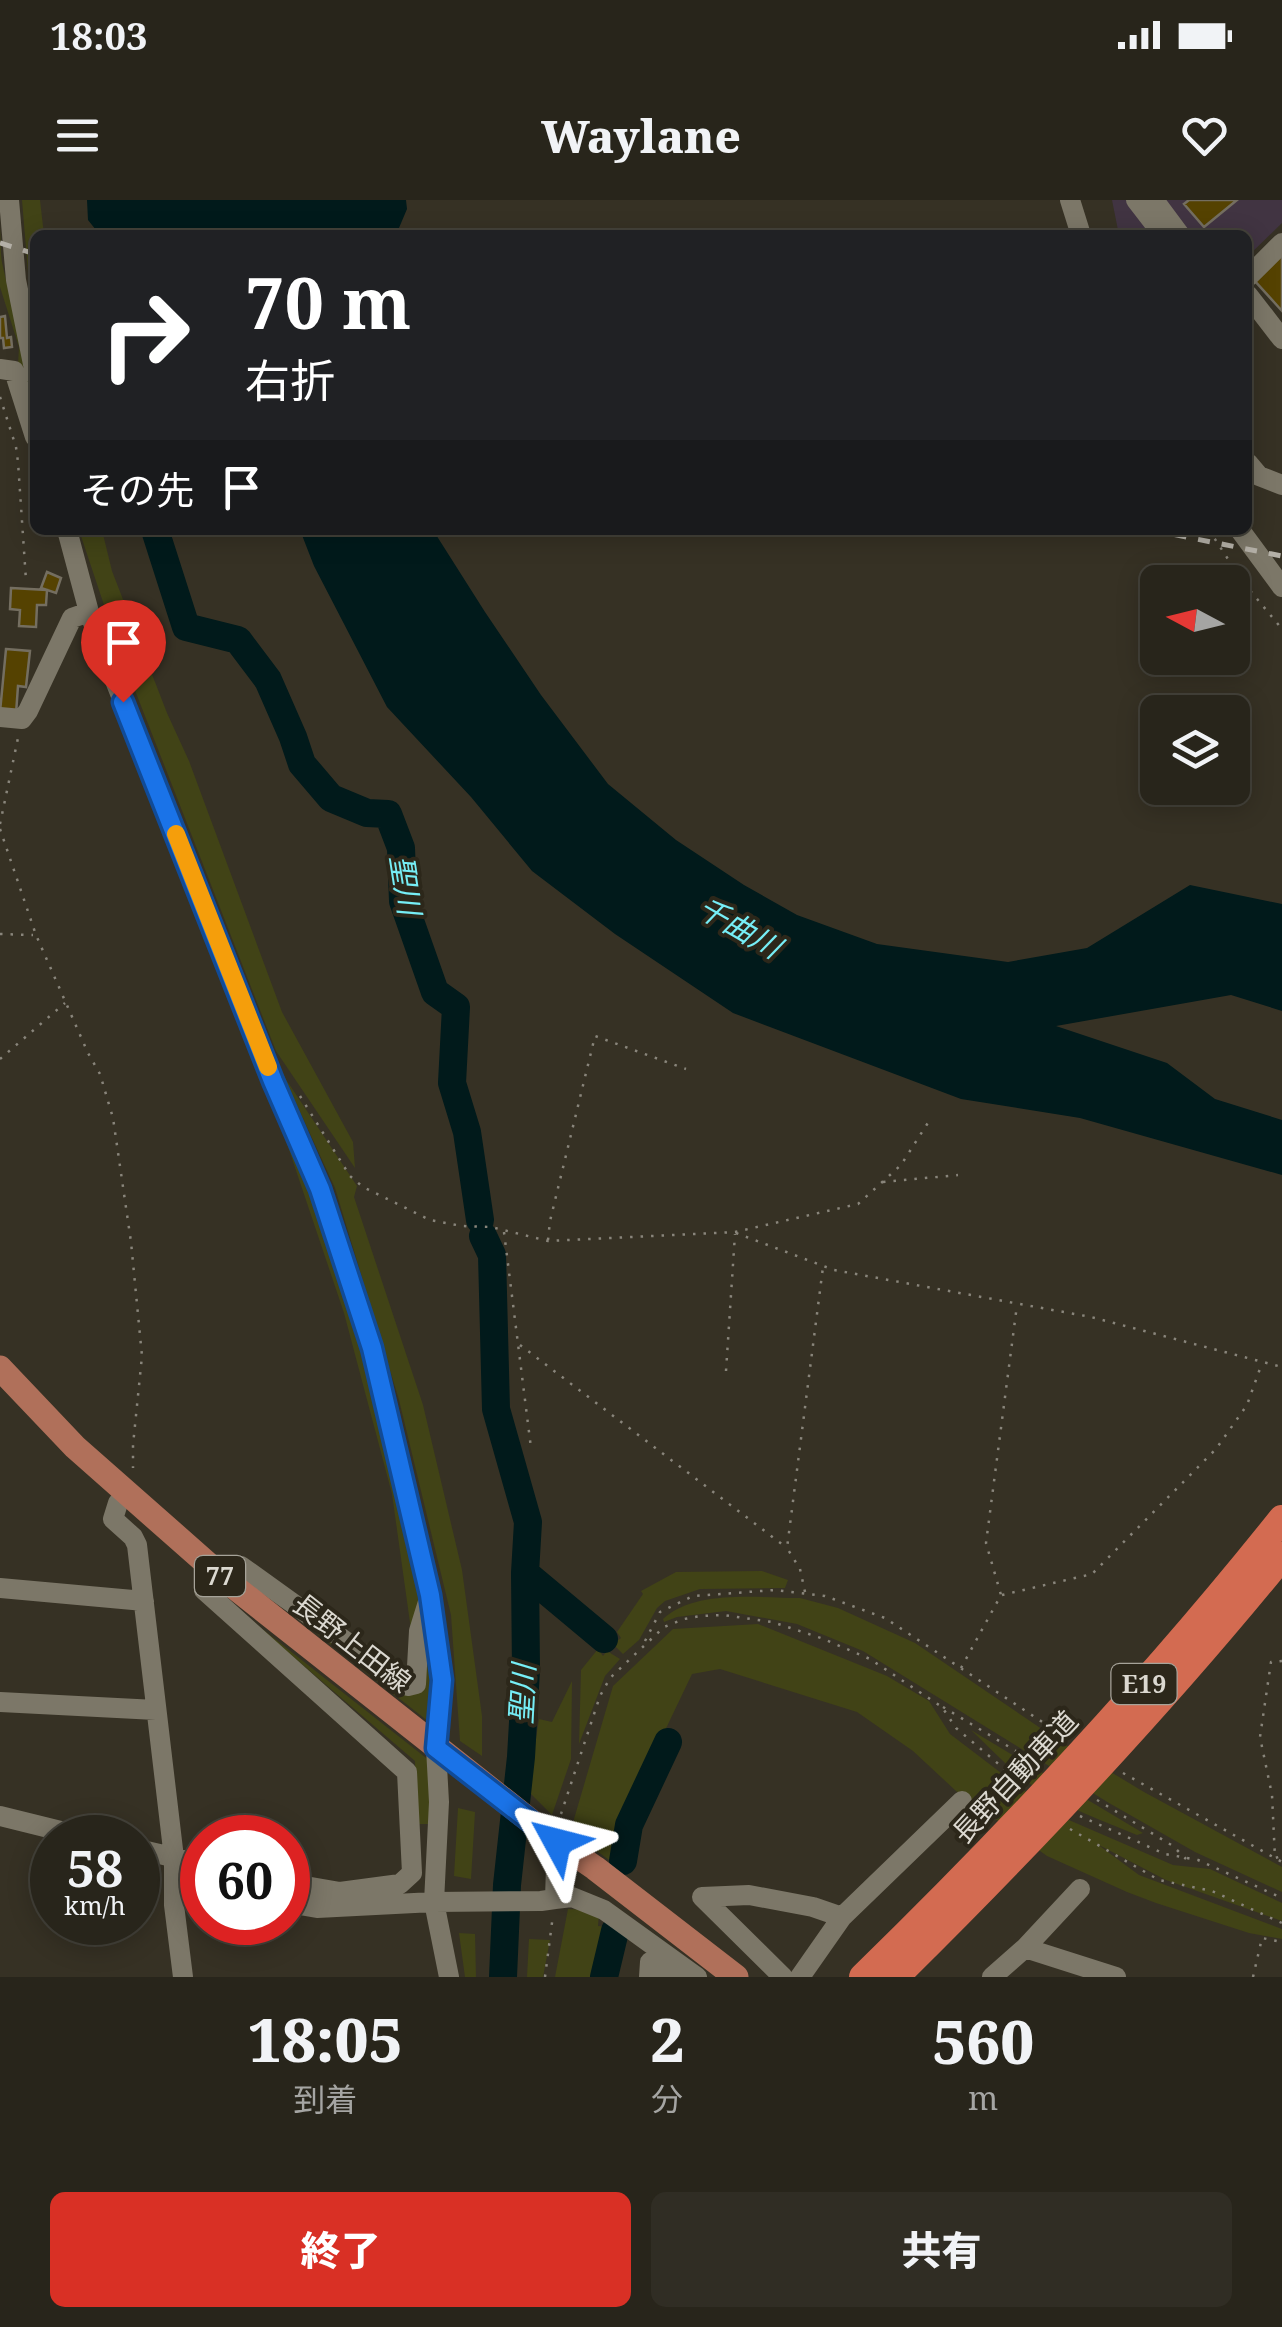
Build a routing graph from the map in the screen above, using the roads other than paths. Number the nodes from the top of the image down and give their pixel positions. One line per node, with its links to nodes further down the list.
1 (9, 200): 14 (street)
2 (1070, 200): 6 (street)
3 (1136, 200): 7 (street)
4 (1154, 200): 8 (street)
5 (1171, 200): 9 (street)
6 (1079, 230)
7 (1159, 230)
8 (1176, 230)
9 (1192, 230)
10 (1282, 243): 11 (street)
11 (1252, 273)
12 (1252, 300): 13 (street)
13 (1282, 340)
14 (30, 349)
15 (0, 369): 16 (street)
16 (30, 421)
17 (1252, 467): 18 (street)
18 (1282, 485)
19 (68, 535): 22 (street)
20 (1244, 535): 21 (street)
21 (1282, 587)
22 (89, 612): 23 (street); 30 (street)
23 (0, 718)
24 (0, 1368): 25 (main road, 長野上田線 / 77)
25 (126, 1493): 28 (main road, 長野上田線 / 77); 31 (street)
26 (1282, 1520): 39 (highway, 長野自動車道 / E19)
27 (1282, 1556): 39 (highway, 長野自動車道 / E19)
28 (222, 1578): 30 (street); 34 (main road, 長野上田線 / 77); 43 (street)
29 (0, 1588): 31 (street)
30 (430, 1595): 34 (street)
31 (144, 1601): 33 (street)
32 (0, 1702): 33 (street)
33 (156, 1710): 41 (street)
34 (436, 1748): 38 (main road, 長野上田線 / 77); 46 (street)
35 (962, 1801): 48 (street)
36 (0, 1816): 37 (street)
37 (30, 1824)
38 (552, 1833): 45 (street); 55 (main road, 長野上田線 / 77)
39 (1008, 1849): 58 (highway, 長野自動車道 / E19); 59 (highway, 長野自動車道 / E19)
40 (160, 1854): 41 (street)
41 (174, 1858): 42 (street); 50 (street)
42 (180, 1860)
43 (310, 1887)
44 (1080, 1888): 49 (street)
45 (548, 1900): 46 (street); 54 (street)
46 (441, 1903): 47 (street); 51 (street)
47 (310, 1907)
48 (842, 1917): 56 (street); 57 (street)
49 (1025, 1948): 60 (street); 61 (street)
50 (183, 1977)
51 (449, 1977)
52 (649, 1977): 53 (street)
53 (671, 1977)
54 (697, 1977)
55 (736, 1977)
56 (783, 1977)
57 (800, 1977)
58 (863, 1977)
59 (895, 1977)
60 (992, 1977)
61 (1116, 1977)

